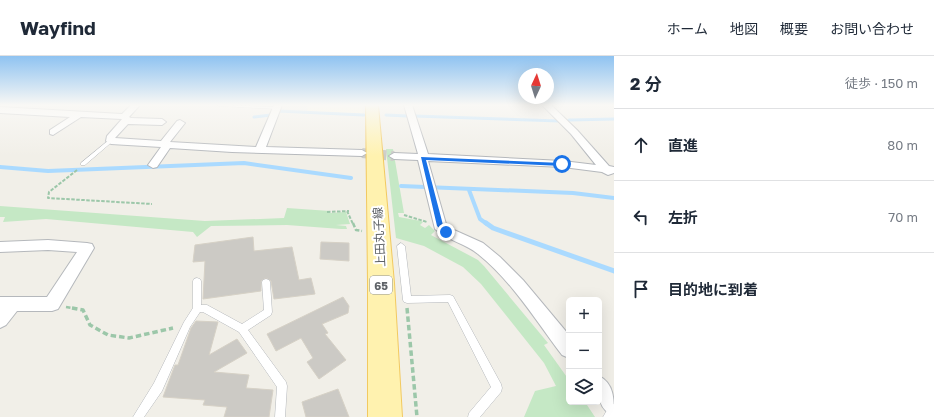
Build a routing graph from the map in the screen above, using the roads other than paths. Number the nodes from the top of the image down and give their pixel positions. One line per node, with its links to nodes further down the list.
1 (68, 122): 8 (street)
2 (123, 122): 9 (street)
3 (271, 122): 11 (street)
4 (373, 122): 33 (main road, 上田丸子線 / 65)
5 (413, 122): 14 (street)
6 (563, 122): 17 (street)
7 (180, 123): 10 (street)
8 (53, 132)
9 (111, 141): 10 (street); 15 (lane)
10 (166, 144): 11 (street); 16 (street)
11 (260, 148): 12 (street)
12 (362, 153)
13 (394, 156): 14 (street)
14 (423, 158): 17 (street); 27 (street)
15 (83, 164)
16 (153, 165)
17 (610, 170): 18 (street)
18 (614, 178)
19 (401, 246): 34 (lane)
20 (0, 247): 23 (street)
21 (197, 281): 24 (lane)
22 (266, 282): 26 (lane)
23 (6, 304): 25 (street)
24 (197, 309): 26 (lane); 31 (lane)
25 (0, 320)
26 (242, 329): 32 (lane)
27 (566, 346)
28 (602, 390): 29 (street)
29 (614, 405)
30 (614, 409): 35 (lane)
31 (138, 417)
32 (280, 417)
33 (386, 417)
34 (473, 417)
35 (608, 417)

